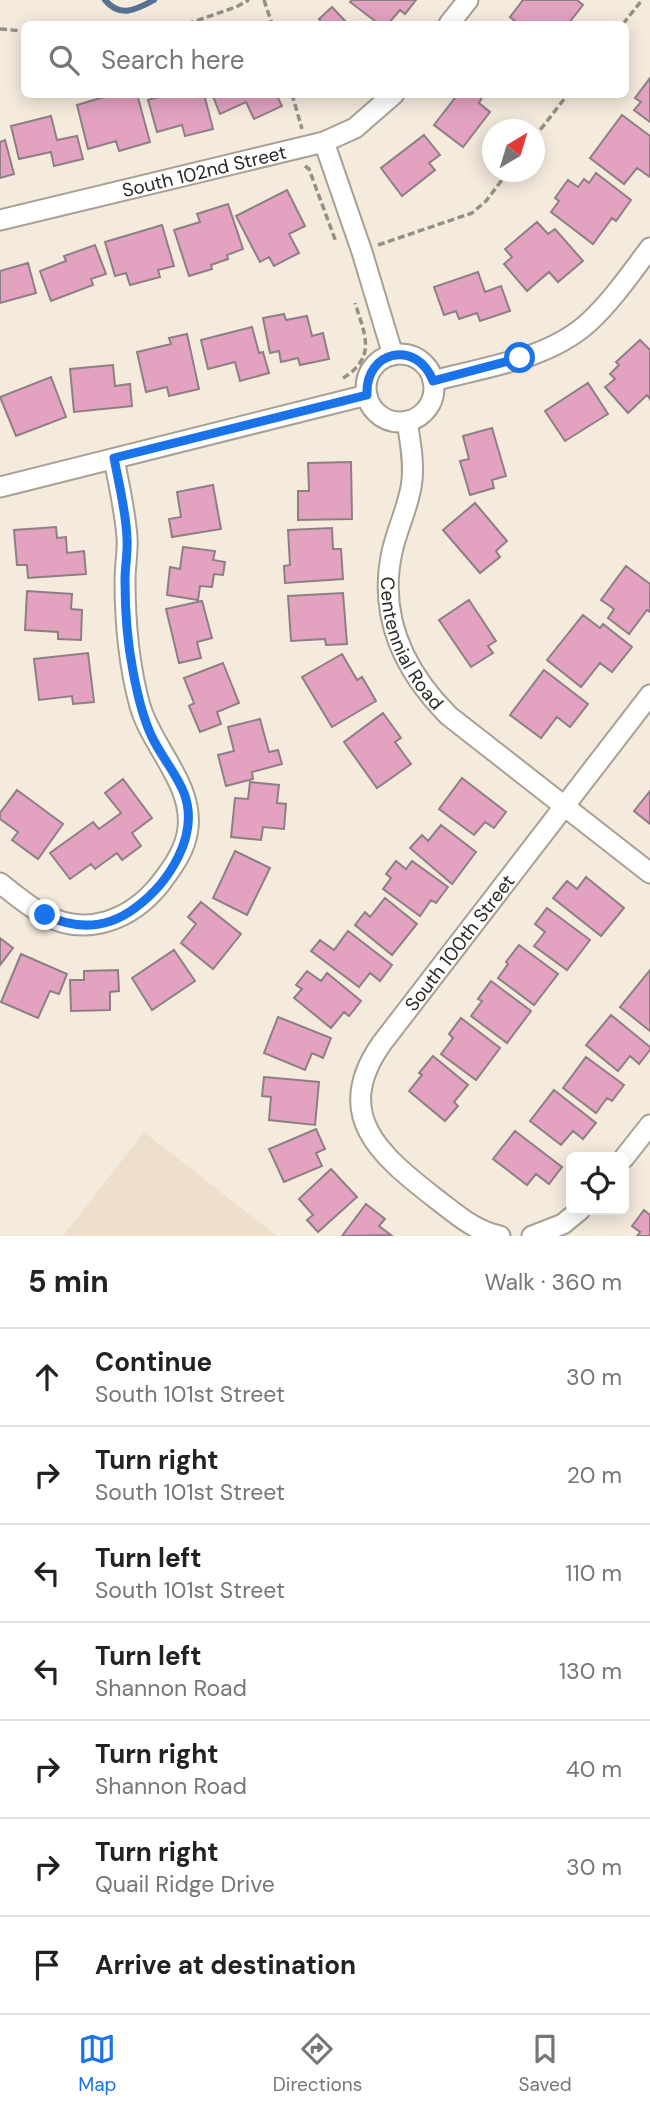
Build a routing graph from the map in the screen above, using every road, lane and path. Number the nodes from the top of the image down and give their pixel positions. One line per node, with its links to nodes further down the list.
1 (249, 0): 5 (path)
2 (264, 0): 6 (path)
3 (468, 0): 7 (street)
4 (642, 0): 8 (path)
5 (195, 21)
6 (271, 21)
7 (451, 21)
8 (624, 21)
9 (0, 29): 10 (path)
10 (21, 32)
11 (293, 98): 16 (path)
12 (389, 98): 15 (street, South 102nd Street)
13 (565, 98): 14 (path)
14 (545, 124)
15 (324, 142): 16 (street, South 102nd Street); 23 (street)
16 (302, 153): 18 (street, South 102nd Street); 20 (path)
17 (500, 182): 19 (path)
18 (0, 220)
19 (383, 243)
20 (338, 246)
21 (650, 248): 25 (street)
22 (353, 295): 24 (path)
23 (393, 355): 25 (street); 26 (street)
24 (343, 378)
25 (433, 381): 27 (street)
26 (367, 395): 27 (street); 28 (street)
27 (407, 421): 31 (street, Centennial Road)
28 (114, 458): 29 (street); 33 (street)
29 (0, 486)
30 (650, 695): 31 (street, South 100th Street)
31 (564, 806): 32 (street, Centennial Road); 37 (street, South 100th Street)
32 (650, 873)
33 (0, 883)
34 (650, 1125): 35 (street)
35 (629, 1152)
36 (574, 1215): 38 (street)
37 (500, 1236)
38 (532, 1236)

